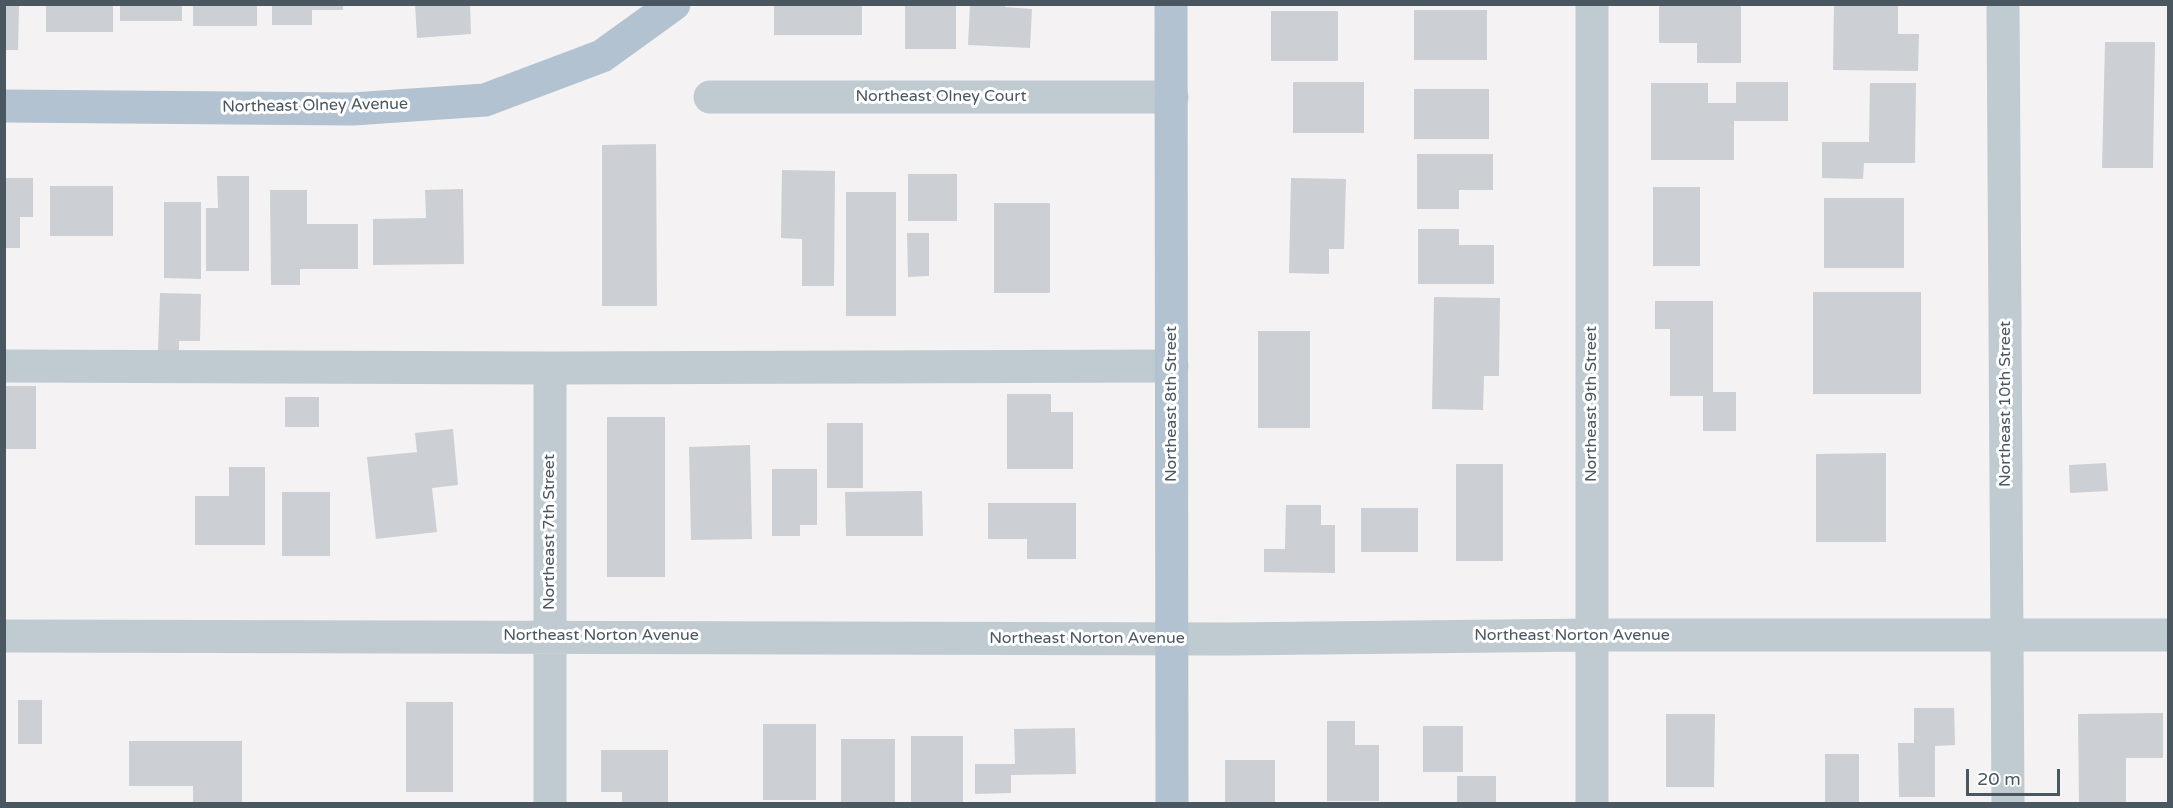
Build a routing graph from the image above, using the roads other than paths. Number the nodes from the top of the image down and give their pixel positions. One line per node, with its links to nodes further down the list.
1 (674, 4): 7 (main road, Northeast Olney Avenue)
2 (1171, 4): 5 (main road, Northeast 8th Street)
3 (1593, 4): 11 (street, Northeast 9th Street)
4 (2003, 4): 12 (street, Northeast 10th Street)
5 (1172, 97): 6 (street, Northeast Olney Court); 9 (main road, Northeast 8th Street)
6 (710, 98)
7 (4, 106)
8 (4, 366): 10 (street)
9 (1172, 366): 10 (street); 16 (main road, Northeast 8th Street)
10 (550, 368): 15 (street, Northeast 7th Street)
11 (1592, 635): 12 (street, Northeast Norton Avenue); 16 (street, Northeast Norton Avenue); 19 (street, Northeast 9th Street)
12 (2007, 635): 13 (street, Northeast Norton Avenue); 20 (street, Northeast 10th Street)
13 (2169, 635)
14 (4, 636): 15 (street, Northeast Norton Avenue)
15 (550, 636): 16 (street, Northeast Norton Avenue); 17 (street, Northeast 7th Street)
16 (1172, 639): 18 (main road, Northeast 8th Street)
17 (550, 804)
18 (1172, 804)
19 (1592, 804)
20 (2008, 804)

